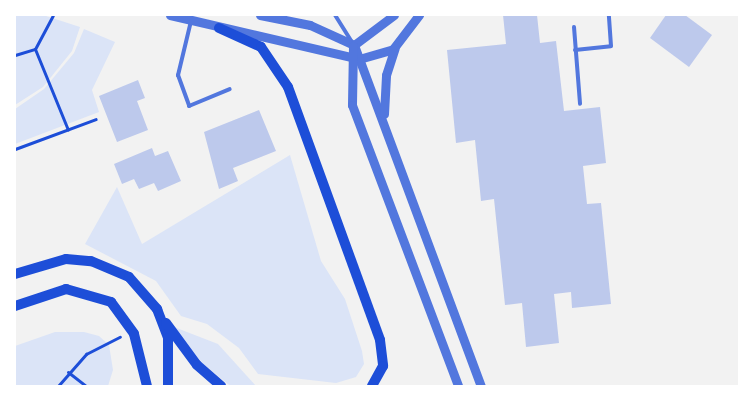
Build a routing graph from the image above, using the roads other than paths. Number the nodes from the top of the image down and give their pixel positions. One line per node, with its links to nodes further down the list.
1 (170, 15): 7 (street)
2 (260, 15): 10 (street)
3 (336, 15): 10 (lane)
4 (394, 15): 10 (street)
5 (419, 15): 11 (street)
6 (609, 15): 12 (lane)
7 (191, 21): 9 (street); 14 (lane)
8 (574, 27): 12 (lane)
9 (219, 28): 13 (street); 23 (main road)
10 (354, 45): 13 (street)
11 (397, 45): 13 (street); 16 (street)
12 (575, 50): 15 (lane)
13 (355, 59): 16 (street); 24 (street)
14 (230, 89)
15 (580, 104)
16 (389, 133): 25 (street)
17 (15, 274): 19 (main road)
18 (15, 306): 20 (main road)
19 (156, 309): 21 (main road); 22 (main road)
20 (146, 386)
21 (168, 386)
22 (221, 386)
23 (372, 386)
24 (458, 386)
25 (481, 386)

